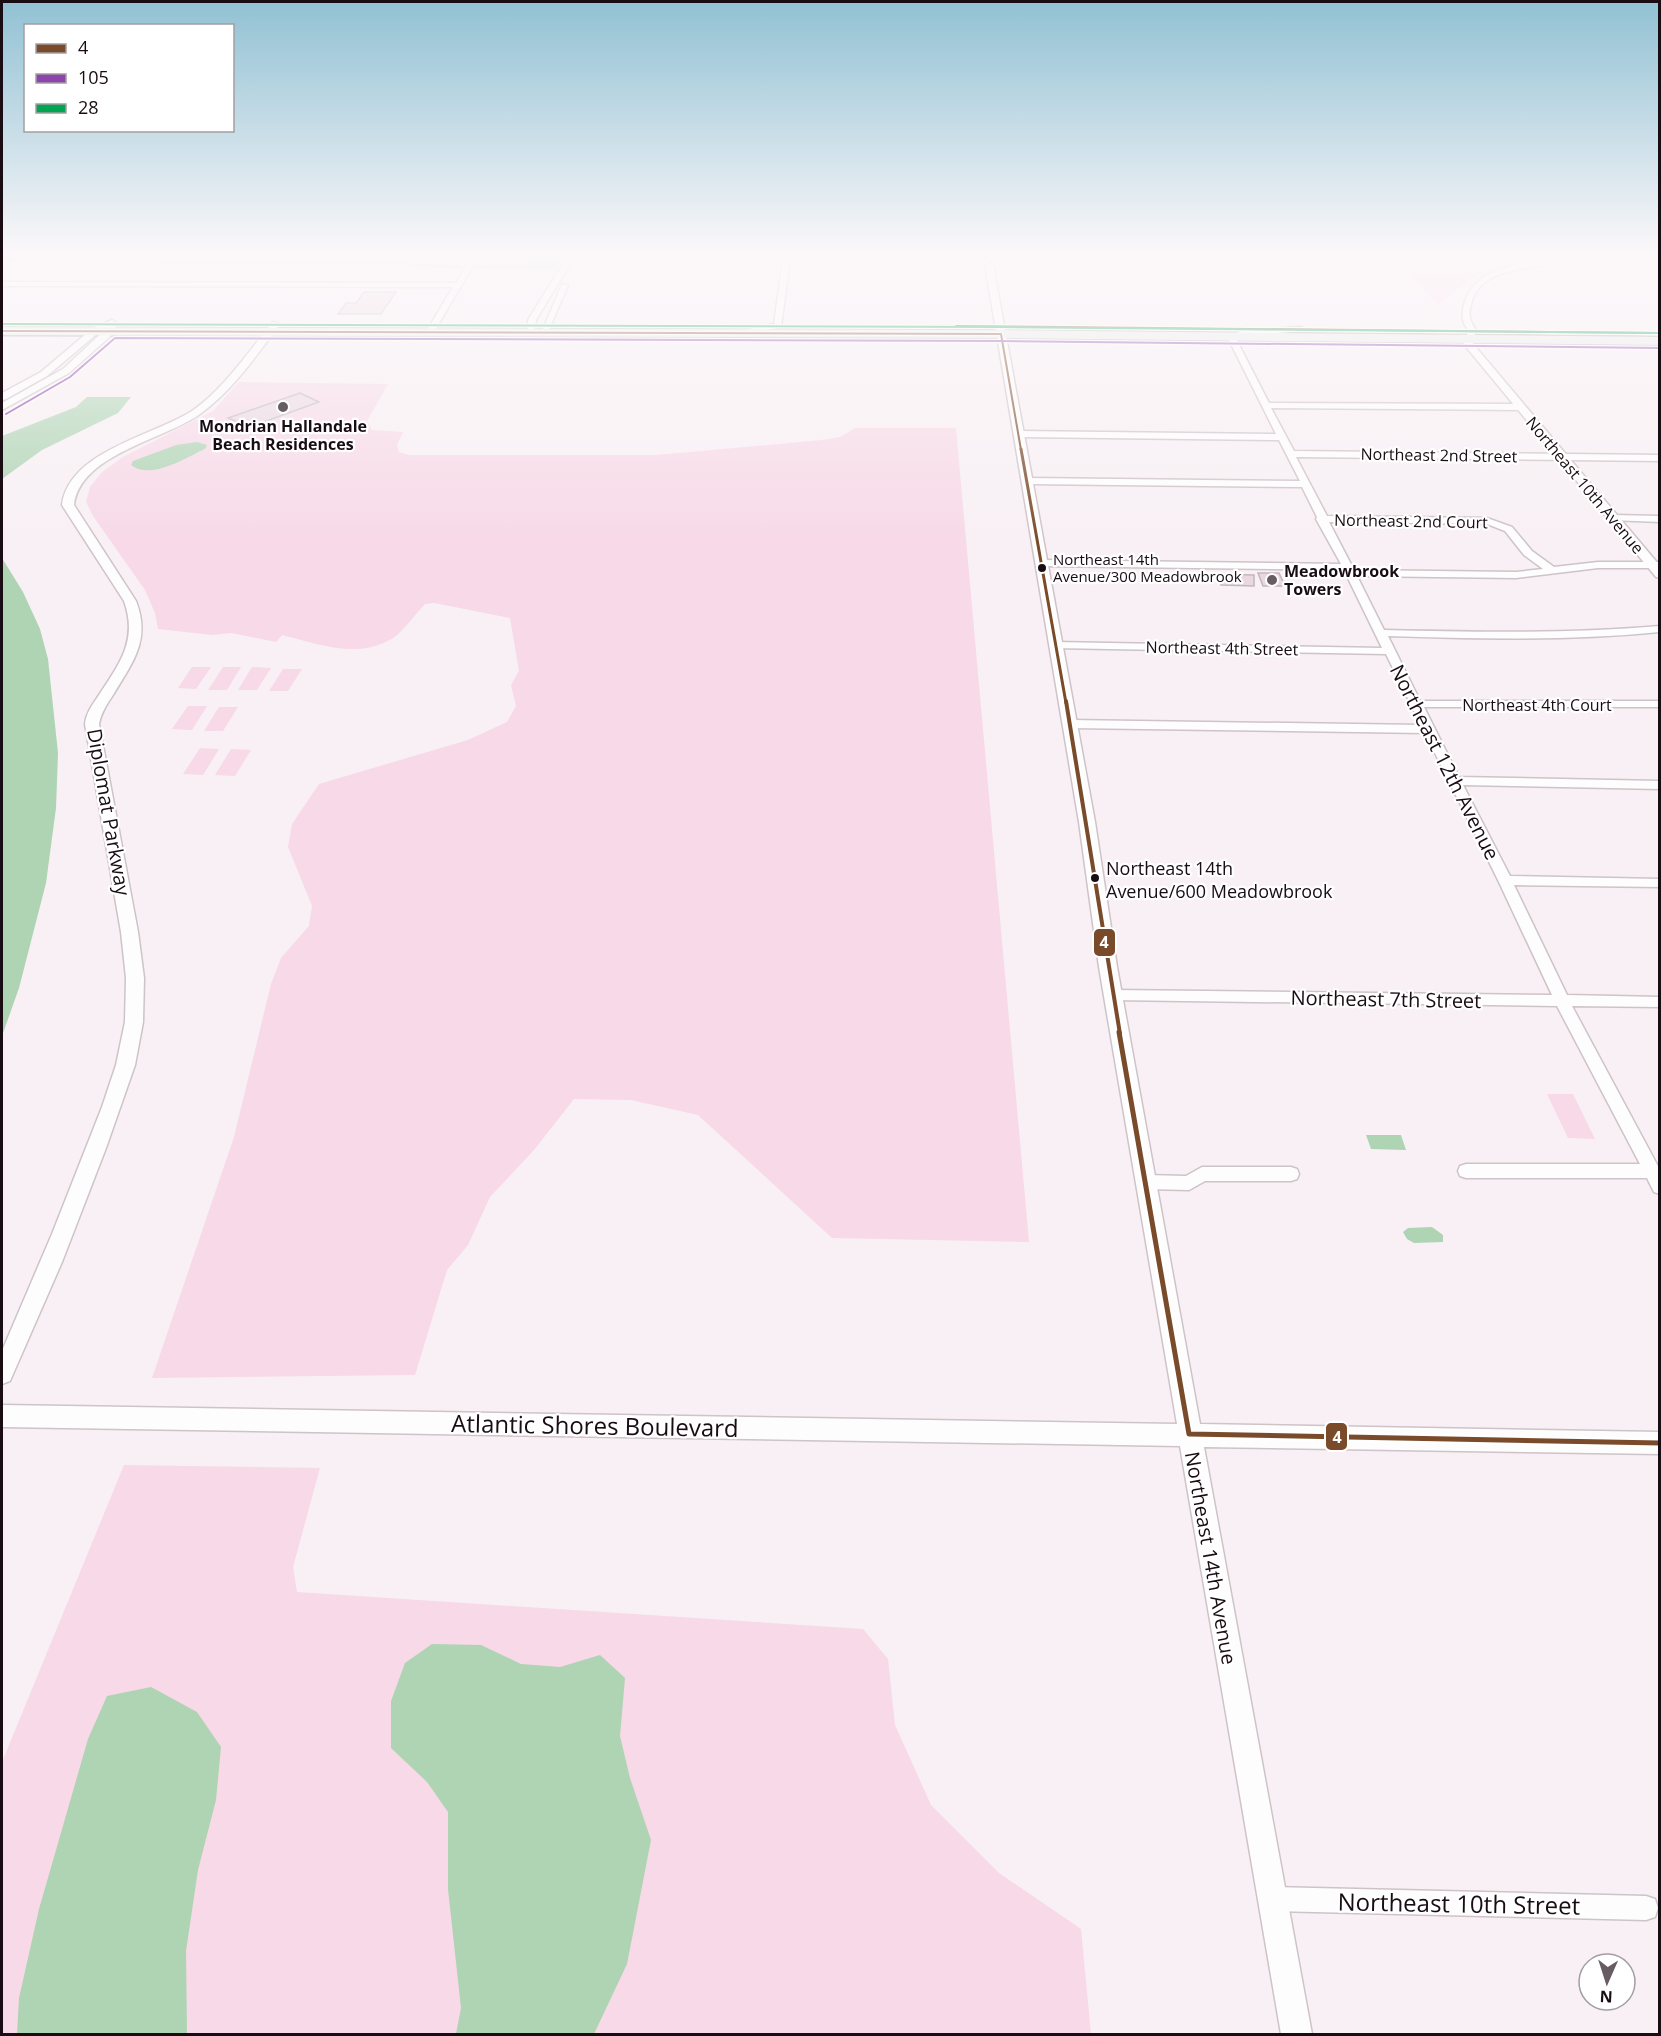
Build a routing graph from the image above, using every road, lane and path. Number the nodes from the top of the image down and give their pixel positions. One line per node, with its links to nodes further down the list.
1 (71, 352): 7 (street)
2 (85, 352): 9 (street)
3 (252, 352): 45 (street, Diplomat Parkway)
4 (1005, 352): 11 (street, Northeast 14th Avenue)
5 (1239, 352): 8 (street, Northeast 12th Avenue)
6 (1475, 352): 10 (street, Northeast 10th Avenue)
7 (2, 397)
8 (1267, 405): 10 (street); 12 (street, Northeast 12th Avenue)
9 (2, 407)
10 (1521, 407): 14 (street, Northeast 10th Avenue)
11 (1020, 434): 12 (street); 16 (street, Northeast 14th Avenue)
12 (1283, 437): 13 (street, Northeast 12th Avenue)
13 (1291, 454): 14 (street, Northeast 2nd Street); 17 (street, Northeast 12th Avenue)
14 (1563, 457): 15 (street, Northeast 2nd Street); 18 (street, Northeast 10th Avenue)
15 (1659, 458)
16 (1028, 481): 17 (street); 21 (street, Northeast 14th Avenue)
17 (1303, 484): 19 (street, Northeast 12th Avenue)
18 (1613, 518): 20 (street); 22 (street, Northeast 10th Avenue)
19 (1321, 519): 23 (street, Northeast 12th Avenue); 24 (street, Northeast 2nd Court)
20 (1659, 519)
21 (1041, 562): 23 (street); 28 (street, Northeast 14th Avenue)
22 (1655, 565): 24 (street); 25 (street, Northeast 10th Avenue)
23 (1347, 570): 24 (street); 27 (street, Northeast 12th Avenue)
24 (1552, 571)
25 (1659, 574)
26 (1659, 629): 27 (street)
27 (1379, 633): 29 (street, Northeast 12th Avenue)
28 (1055, 645): 29 (street, Northeast 4th Street); 32 (street, Northeast 14th Avenue)
29 (1389, 651): 30 (street, Northeast 12th Avenue)
30 (1415, 704): 31 (street, Northeast 4th Court); 33 (street, Northeast 12th Avenue)
31 (1659, 704)
32 (1070, 724): 33 (street); 38 (street, Northeast 14th Avenue)
33 (1428, 729): 34 (street, Northeast 12th Avenue)
34 (1454, 781): 35 (street); 36 (street, Northeast 12th Avenue)
35 (1659, 785)
36 (1505, 880): 37 (street); 39 (street, Northeast 12th Avenue)
37 (1659, 883)
38 (1113, 995): 39 (street, Northeast 7th Street); 44 (street, Northeast 14th Avenue)
39 (1562, 1001): 40 (street, Northeast 7th Street); 43 (street, Northeast 12th Avenue)
40 (1659, 1002)
41 (1466, 1171): 43 (street)
42 (1291, 1174): 44 (street)
43 (1657, 1180)
44 (1146, 1182): 47 (street, Northeast 14th Avenue)
45 (2, 1374)
46 (2, 1416): 47 (street, Atlantic Shores Boulevard)
47 (1189, 1434): 48 (street, Atlantic Shores Boulevard); 49 (street, Northeast 14th Avenue)
48 (1659, 1443)
49 (1272, 1899): 50 (street, Northeast 10th Street); 51 (street, Northeast 14th Avenue)
50 (1646, 1908)
51 (1297, 2034)

